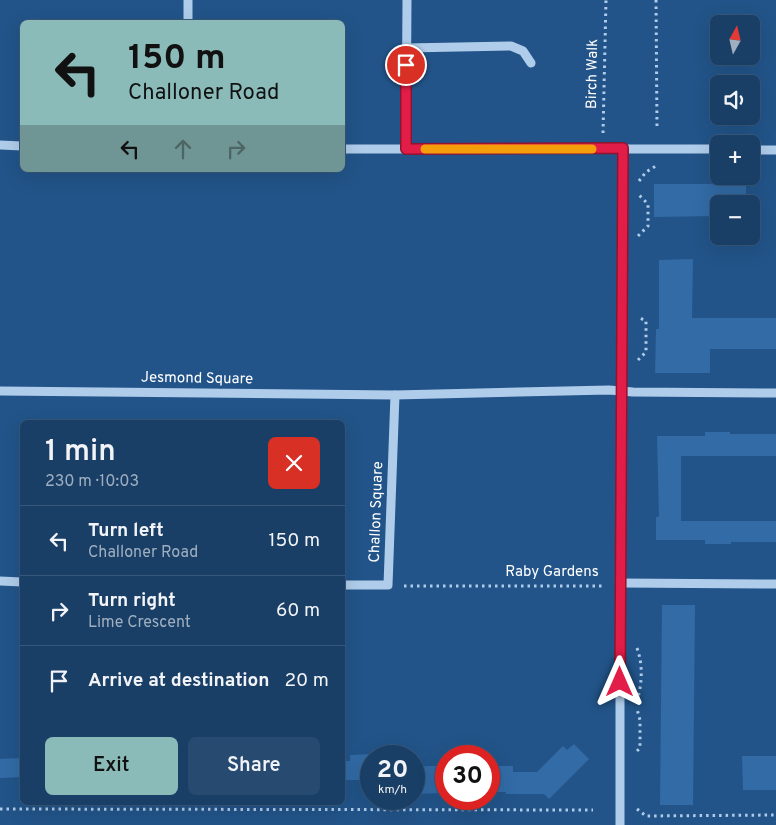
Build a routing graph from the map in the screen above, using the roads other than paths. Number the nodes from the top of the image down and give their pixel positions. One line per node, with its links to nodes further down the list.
1 (188, 0): 3 (street)
2 (406, 0): 4 (street)
3 (188, 20)
4 (406, 48): 5 (street); 10 (street)
5 (531, 63)
6 (0, 145): 7 (street)
7 (20, 146)
8 (623, 148): 10 (street); 11 (street); 15 (street)
9 (345, 149): 10 (street)
10 (406, 149)
11 (710, 150)
12 (760, 150): 13 (street)
13 (776, 150)
14 (0, 391): 17 (street, Jesmond Square)
15 (622, 391): 16 (street); 17 (street); 20 (street)
16 (776, 393)
17 (395, 395): 22 (street, Challon Square)
18 (0, 581): 19 (street)
19 (20, 582)
20 (620, 583): 21 (street, Raby Gardens); 23 (street)
21 (776, 584)
22 (345, 585)
23 (620, 825)

